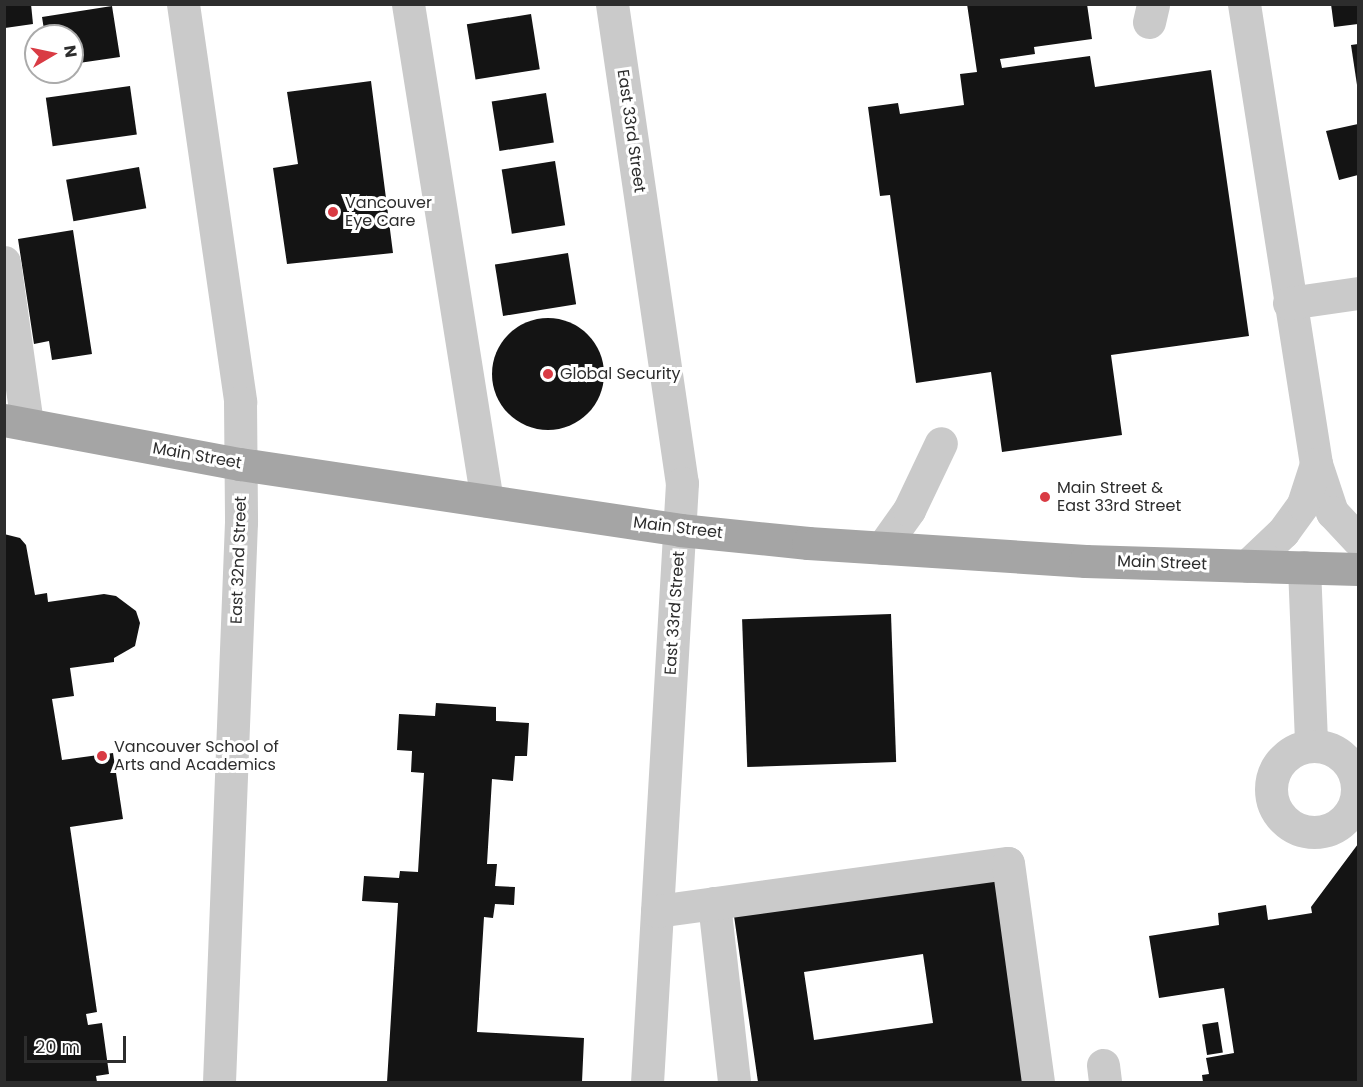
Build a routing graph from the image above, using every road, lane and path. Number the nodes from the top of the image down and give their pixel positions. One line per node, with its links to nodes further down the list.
1 (183, 4): 10 (street, East 32nd Street)
2 (408, 4): 12 (street)
3 (612, 4): 13 (street, East 33rd Street)
4 (1244, 4): 7 (street)
5 (4, 262): 8 (street)
6 (1359, 293): 7 (street)
7 (1289, 303): 11 (street)
8 (16, 422): 10 (main road, Main Street)
9 (941, 444): 15 (street)
10 (240, 464): 12 (main road, Main Street); 22 (street, East 32nd Street)
11 (1316, 464): 14 (street); 16 (street)
12 (487, 501): 13 (main road, Main Street)
13 (680, 530): 15 (main road, Main Street); 21 (street, East 33rd Street)
14 (1359, 540)
15 (882, 548): 16 (main road, Main Street)
16 (1247, 566): 17 (main road, Main Street)
17 (1304, 567): 18 (main road, Main Street); 19 (street)
18 (1359, 569)
19 (1311, 745)
20 (714, 903): 21 (street); 24 (street); 25 (street)
21 (657, 911): 23 (street, East 33rd Street)
22 (219, 1083)
23 (647, 1083)
24 (734, 1083)
25 (1038, 1083)

